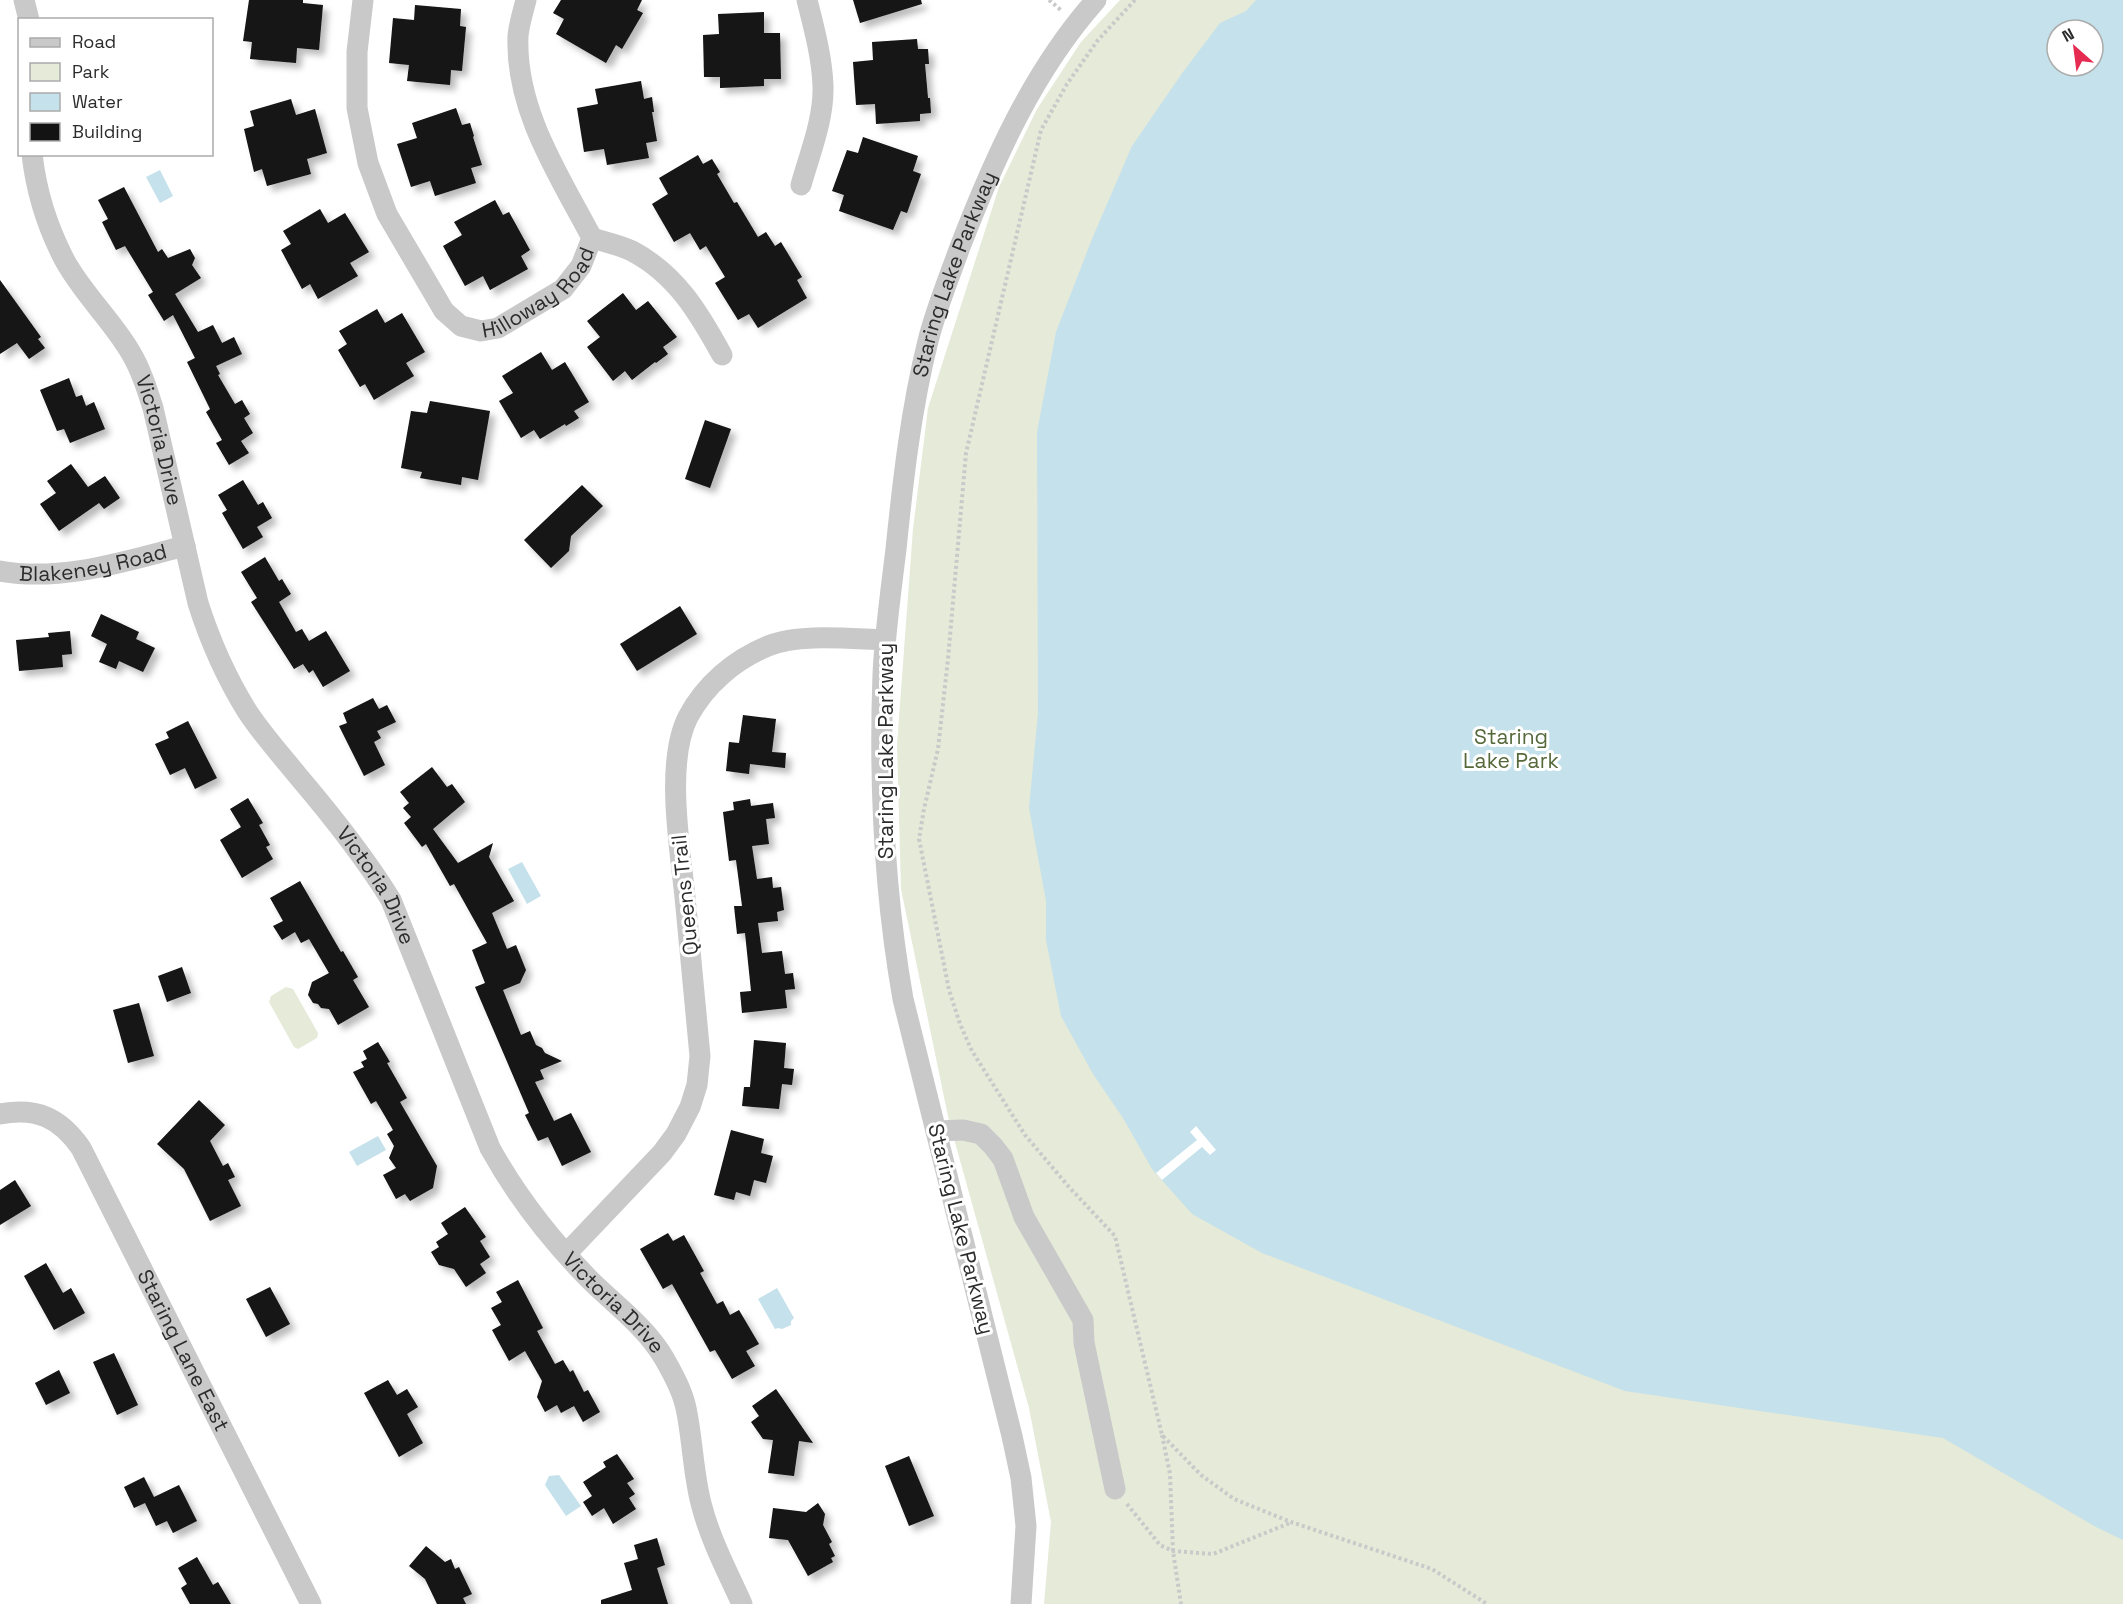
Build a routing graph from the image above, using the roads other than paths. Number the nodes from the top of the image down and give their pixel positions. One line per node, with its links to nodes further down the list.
1 (24, 0): 6 (street)
2 (363, 0): 9 (street, Hilloway Road)
3 (526, 0): 9 (street, Hilloway Road)
4 (807, 0): 8 (street)
5 (1093, 1): 13 (street, Staring Lake Parkway)
6 (28, 18)
7 (32, 156): 11 (street, Victoria Drive)
8 (801, 185)
9 (592, 238): 10 (street)
10 (722, 355)
11 (185, 546): 12 (street, Blakeney Road); 16 (street, Victoria Drive)
12 (0, 571)
13 (885, 640): 15 (street, Staring Lake Parkway); 16 (street, Queens Trail)
14 (0, 1114): 18 (street, Staring Lane East)
15 (936, 1131): 17 (street); 20 (street, Staring Lake Parkway)
16 (566, 1254): 19 (street, Victoria Drive)
17 (1115, 1489)
18 (311, 1604)
19 (742, 1604)
20 (1021, 1604)

